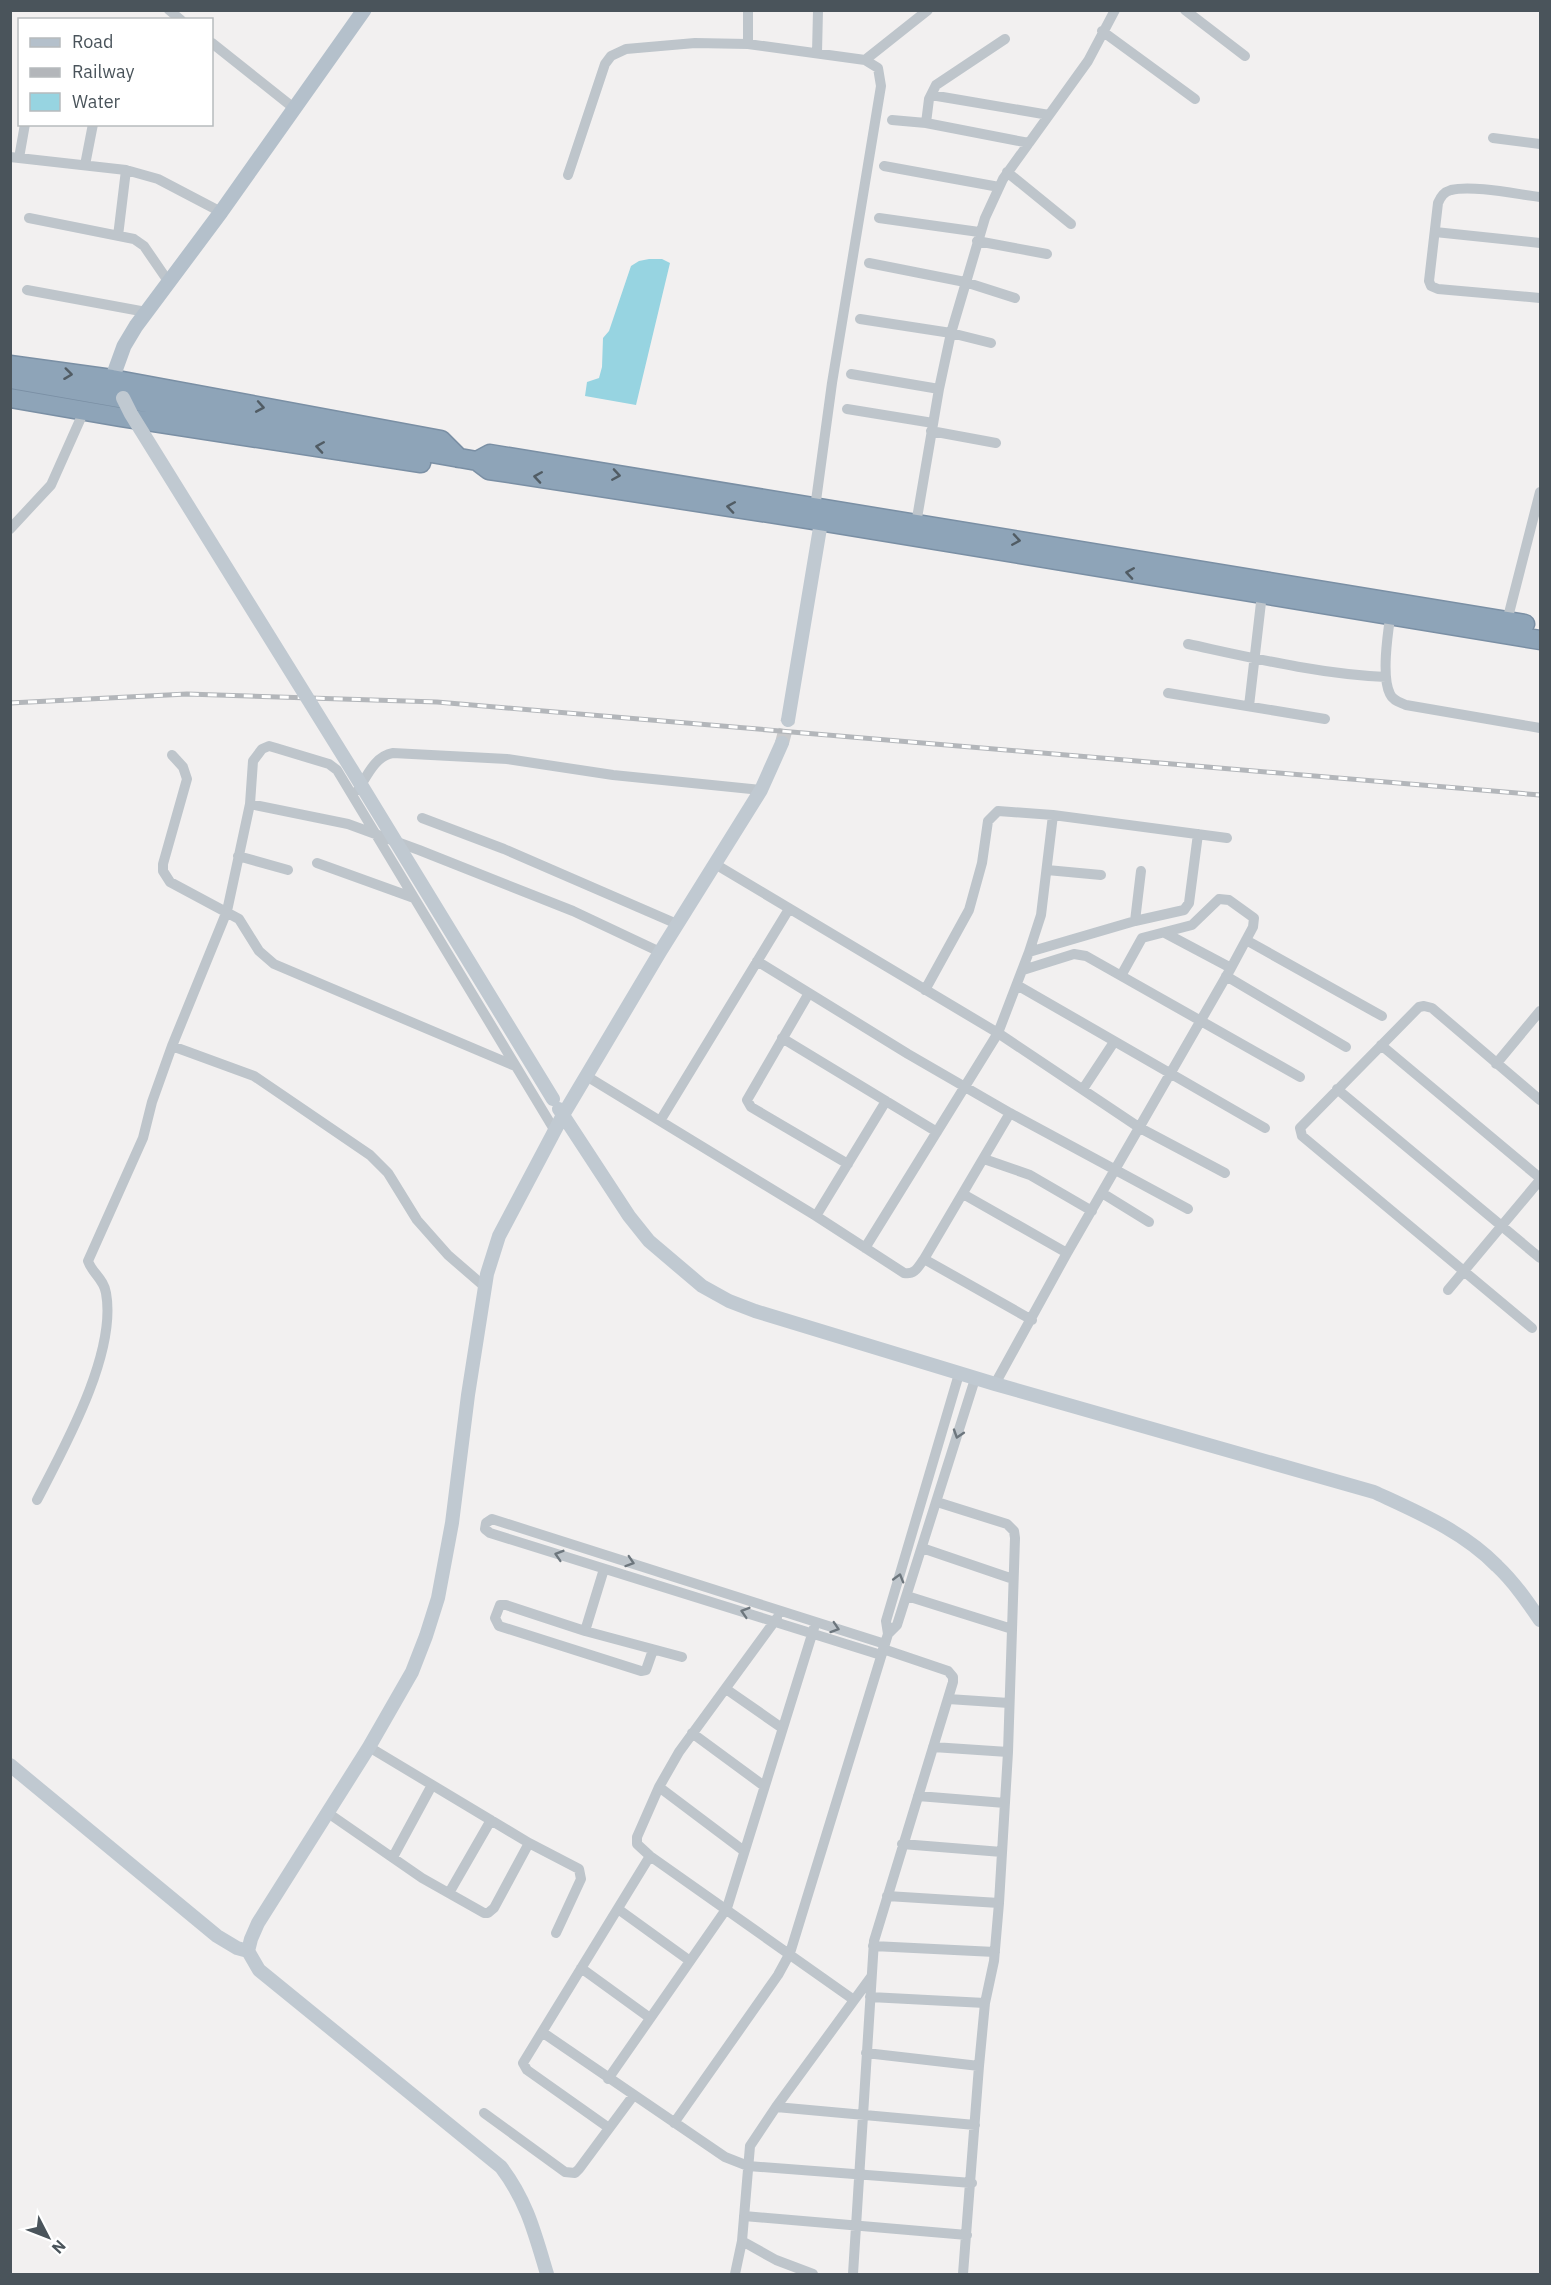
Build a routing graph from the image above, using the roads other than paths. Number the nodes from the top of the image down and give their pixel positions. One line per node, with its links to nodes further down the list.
1 (364, 10): 16 (main road)
2 (748, 10): 9 (street)
3 (818, 10): 11 (street)
4 (928, 10): 13 (street)
5 (1114, 10): 7 (street)
6 (1185, 10): 12 (street)
7 (1102, 32): 15 (street); 17 (street)
8 (1005, 39): 14 (street)
9 (748, 44): 11 (street); 30 (street)
10 (213, 45): 16 (street)
11 (817, 53): 13 (street)
12 (1245, 56)
13 (865, 60): 65 (street)
14 (931, 95): 17 (street); 19 (street)
15 (1195, 99)
16 (295, 108): 33 (main road)
17 (1049, 115): 23 (street)
18 (892, 120): 19 (street)
19 (926, 123): 23 (street)
20 (24, 126): 25 (street)
21 (93, 126): 26 (street)
22 (1493, 138): 24 (street)
23 (1029, 143): 29 (street)
24 (1540, 144)
25 (15, 157): 26 (street)
26 (86, 165): 28 (street)
27 (884, 166): 31 (street)
28 (126, 170): 33 (street); 38 (street)
29 (1007, 172): 31 (street); 36 (street)
30 (568, 175)
31 (999, 187): 39 (street)
32 (1540, 197): 37 (street)
33 (221, 212): 43 (main road)
34 (29, 218): 38 (street)
35 (879, 218): 39 (street)
36 (1071, 224)
37 (1435, 232): 40 (street); 47 (street)
38 (118, 236): 43 (street)
39 (978, 237): 41 (street); 44 (street)
40 (1540, 243)
41 (1047, 254)
42 (869, 263): 44 (street)
43 (168, 281): 48 (main road)
44 (965, 282): 46 (street); 50 (street)
45 (27, 290): 48 (street)
46 (1015, 298)
47 (1540, 298)
48 (146, 312): 55 (main road)
49 (860, 319): 50 (street)
50 (951, 333): 51 (street); 56 (street)
51 (991, 343)
52 (10, 365): 55 (highway, one-way to 55)
53 (851, 374): 56 (street)
54 (10, 379): 58 (highway)
55 (112, 379): 63 (highway, one-way to 63)
56 (939, 389): 61 (street)
57 (10, 398): 60 (highway)
58 (123, 398): 63 (highway); 134 (main road, bridge)
59 (847, 409): 61 (street)
60 (84, 411): 63 (highway, one-way to 60); 66 (street)
61 (932, 427): 62 (street); 67 (street)
62 (996, 443)
63 (460, 458): 65 (highway)
64 (1540, 492): 70 (street)
65 (818, 515): 67 (highway); 68 (highway, one-way to 65); 79 (main road)
66 (13, 523)
67 (916, 524): 69 (highway, one-way to 69)
68 (1262, 594): 69 (highway); 74 (street)
69 (1391, 608): 70 (highway); 72 (highway); 75 (street)
70 (1507, 621): 71 (highway)
71 (1540, 627)
72 (1540, 639)
73 (1188, 644): 74 (street)
74 (1255, 658): 75 (street); 77 (street)
75 (1386, 677): 80 (street)
76 (1168, 693): 77 (street)
77 (1249, 706): 78 (street)
78 (1325, 719)
79 (788, 720)
80 (1540, 728)
81 (782, 743): 83 (main road)
82 (172, 755): 100 (street)
83 (761, 790): 84 (street); 93 (main road)
84 (354, 796): 85 (street); 89 (street)
85 (250, 804): 89 (street); 91 (street)
86 (1053, 815): 88 (street); 95 (street); 112 (street)
87 (422, 818): 102 (street)
88 (1198, 834): 90 (street); 101 (street)
89 (379, 835): 98 (street); 105 (street)
90 (1227, 838)
91 (238, 856): 94 (street); 100 (street)
92 (317, 863): 98 (street)
93 (715, 864): 99 (street); 102 (main road)
94 (288, 870)
95 (1047, 870): 97 (street); 106 (street)
96 (1141, 871): 101 (street)
97 (1101, 875)
98 (414, 898): 124 (street)
99 (789, 909): 107 (street); 112 (street)
100 (227, 911): 120 (street); 124 (street)
101 (1135, 921): 106 (street)
102 (677, 924): 105 (main road)
103 (1165, 933): 104 (street); 109 (street); 110 (street)
104 (1246, 940): 109 (street); 114 (street)
105 (660, 952): 126 (main road)
106 (1029, 952): 108 (street)
107 (757, 961): 113 (street); 135 (street)
108 (1023, 970): 110 (street); 111 (street)
109 (1228, 972): 116 (street); 122 (street)
110 (1122, 974): 116 (street)
111 (1017, 985): 117 (street); 119 (street)
112 (925, 990): 117 (street)
113 (809, 993): 118 (street); 128 (street)
114 (1382, 1016)
115 (1539, 1016): 123 (street)
116 (1200, 1020): 125 (street); 127 (street)
117 (998, 1033): 128 (street); 129 (street)
118 (782, 1038): 132 (street); 141 (street)
119 (1114, 1042): 125 (street); 129 (street)
120 (172, 1046): 157 (street); 164 (street)
121 (1381, 1046): 123 (street); 130 (street); 144 (street)
122 (1346, 1047)
123 (1496, 1064): 131 (street)
124 (515, 1066): 138 (street)
125 (1170, 1075): 136 (street); 137 (street)
126 (588, 1077): 134 (main road); 135 (street)
127 (1300, 1077)
128 (966, 1087): 133 (street); 139 (street)
129 (1083, 1089): 136 (street)
130 (1337, 1089): 151 (street); 156 (street)
131 (1540, 1100)
132 (886, 1101): 139 (street); 141 (street)
133 (1010, 1113): 140 (street); 142 (street)
134 (563, 1115): 138 (main road); 161 (main road)
135 (660, 1121): 149 (street)
136 (1140, 1128): 142 (street); 143 (street)
137 (1265, 1128)
138 (555, 1131): 157 (main road)
139 (938, 1132): 152 (street)
140 (984, 1159): 146 (street); 148 (street)
141 (848, 1164): 149 (street)
142 (1116, 1169): 145 (street); 147 (street)
143 (1225, 1173)
144 (1540, 1179): 151 (street)
145 (1102, 1193): 148 (street); 150 (street)
146 (963, 1194): 153 (street); 155 (street)
147 (1188, 1209)
148 (1092, 1211): 153 (street)
149 (816, 1216): 152 (street)
150 (1149, 1222)
151 (1501, 1226): 154 (street); 156 (street)
152 (865, 1248): 155 (street)
153 (1067, 1253): 159 (street)
154 (1540, 1258)
155 (924, 1259): 159 (street)
156 (1464, 1271): 158 (street); 160 (street)
157 (485, 1287): 186 (main road)
158 (1448, 1290)
159 (1032, 1320): 163 (street)
160 (1532, 1328)
161 (959, 1374): 162 (main road); 177 (street, one-way to 161)
162 (975, 1378): 163 (main road); 165 (street, one-way to 165)
163 (995, 1384): 171 (main road)
164 (37, 1500)
165 (937, 1502): 166 (street); 168 (street)
166 (922, 1548): 168 (street); 169 (street)
167 (604, 1569): 170 (street, one-way to 170); 173 (street, one-way to 167); 175 (street)
168 (1013, 1579): 174 (street)
169 (907, 1596): 174 (street); 177 (street)
170 (783, 1611): 172 (street); 173 (street)
171 (1540, 1620)
172 (815, 1621): 176 (street); 177 (street, one-way to 177)
173 (775, 1622): 176 (street); 180 (street)
174 (1012, 1629): 182 (street)
175 (585, 1631): 178 (street); 178 (street)
176 (813, 1634): 177 (street); 183 (street)
177 (884, 1646): 181 (street); 211 (street)
178 (653, 1650): 179 (street)
179 (682, 1657)
180 (726, 1689): 183 (street); 184 (street)
181 (948, 1699): 182 (street); 185 (street)
182 (1009, 1703): 187 (street)
183 (782, 1728): 190 (street)
184 (692, 1733): 190 (street); 191 (street)
185 (933, 1747): 187 (street); 192 (street)
186 (369, 1748): 189 (street); 194 (main road)
187 (1008, 1752): 193 (street)
188 (10, 1765): 209 (main road)
189 (432, 1785): 195 (street); 201 (street)
190 (764, 1786): 198 (street)
191 (659, 1787): 198 (street); 200 (street)
192 (918, 1796): 193 (street); 197 (street)
193 (1005, 1803): 199 (street)
194 (328, 1813): 201 (street); 209 (main road)
195 (491, 1820): 196 (street); 202 (street)
196 (529, 1843): 202 (street); 207 (street)
197 (902, 1844): 199 (street); 203 (street)
198 (744, 1851): 205 (street)
199 (1002, 1852): 204 (street)
200 (650, 1856): 205 (street); 206 (street)
201 (393, 1857): 202 (street)
202 (448, 1893)
203 (886, 1896): 204 (street); 208 (street)
204 (999, 1902): 210 (street)
205 (727, 1908): 211 (street); 212 (street)
206 (618, 1909): 212 (street); 213 (street)
207 (556, 1933)
208 (873, 1946): 210 (street); 214 (street)
209 (248, 1951): 237 (main road)
210 (995, 1952): 217 (street)
211 (790, 1953): 216 (street); 227 (street)
212 (690, 1961): 218 (street)
213 (581, 1968): 218 (street); 219 (street)
214 (871, 1977): 215 (street); 216 (street)
215 (870, 1997): 217 (street); 220 (street)
216 (854, 2000): 224 (street)
217 (985, 2003): 221 (street)
218 (651, 2018): 222 (street)
219 (542, 2031): 222 (street); 229 (street)
220 (866, 2053): 221 (street); 226 (street)
221 (979, 2066): 228 (street)
222 (608, 2079): 223 (street)
223 (633, 2096): 227 (street); 229 (street)
224 (776, 2107): 226 (street); 230 (street)
225 (484, 2113): 229 (street)
226 (862, 2115): 228 (street); 231 (street)
227 (674, 2123): 230 (street)
228 (975, 2125): 232 (street)
229 (609, 2128)
230 (748, 2166): 231 (street); 233 (street)
231 (859, 2174): 232 (street); 234 (street)
232 (972, 2183): 235 (street)
233 (744, 2216): 234 (street); 236 (street)
234 (856, 2226): 235 (street); 240 (street)
235 (967, 2235): 241 (street)
236 (742, 2241): 238 (street); 239 (street)
237 (547, 2274)
238 (735, 2274)
239 (813, 2274)
240 (853, 2274)
241 (963, 2274)

